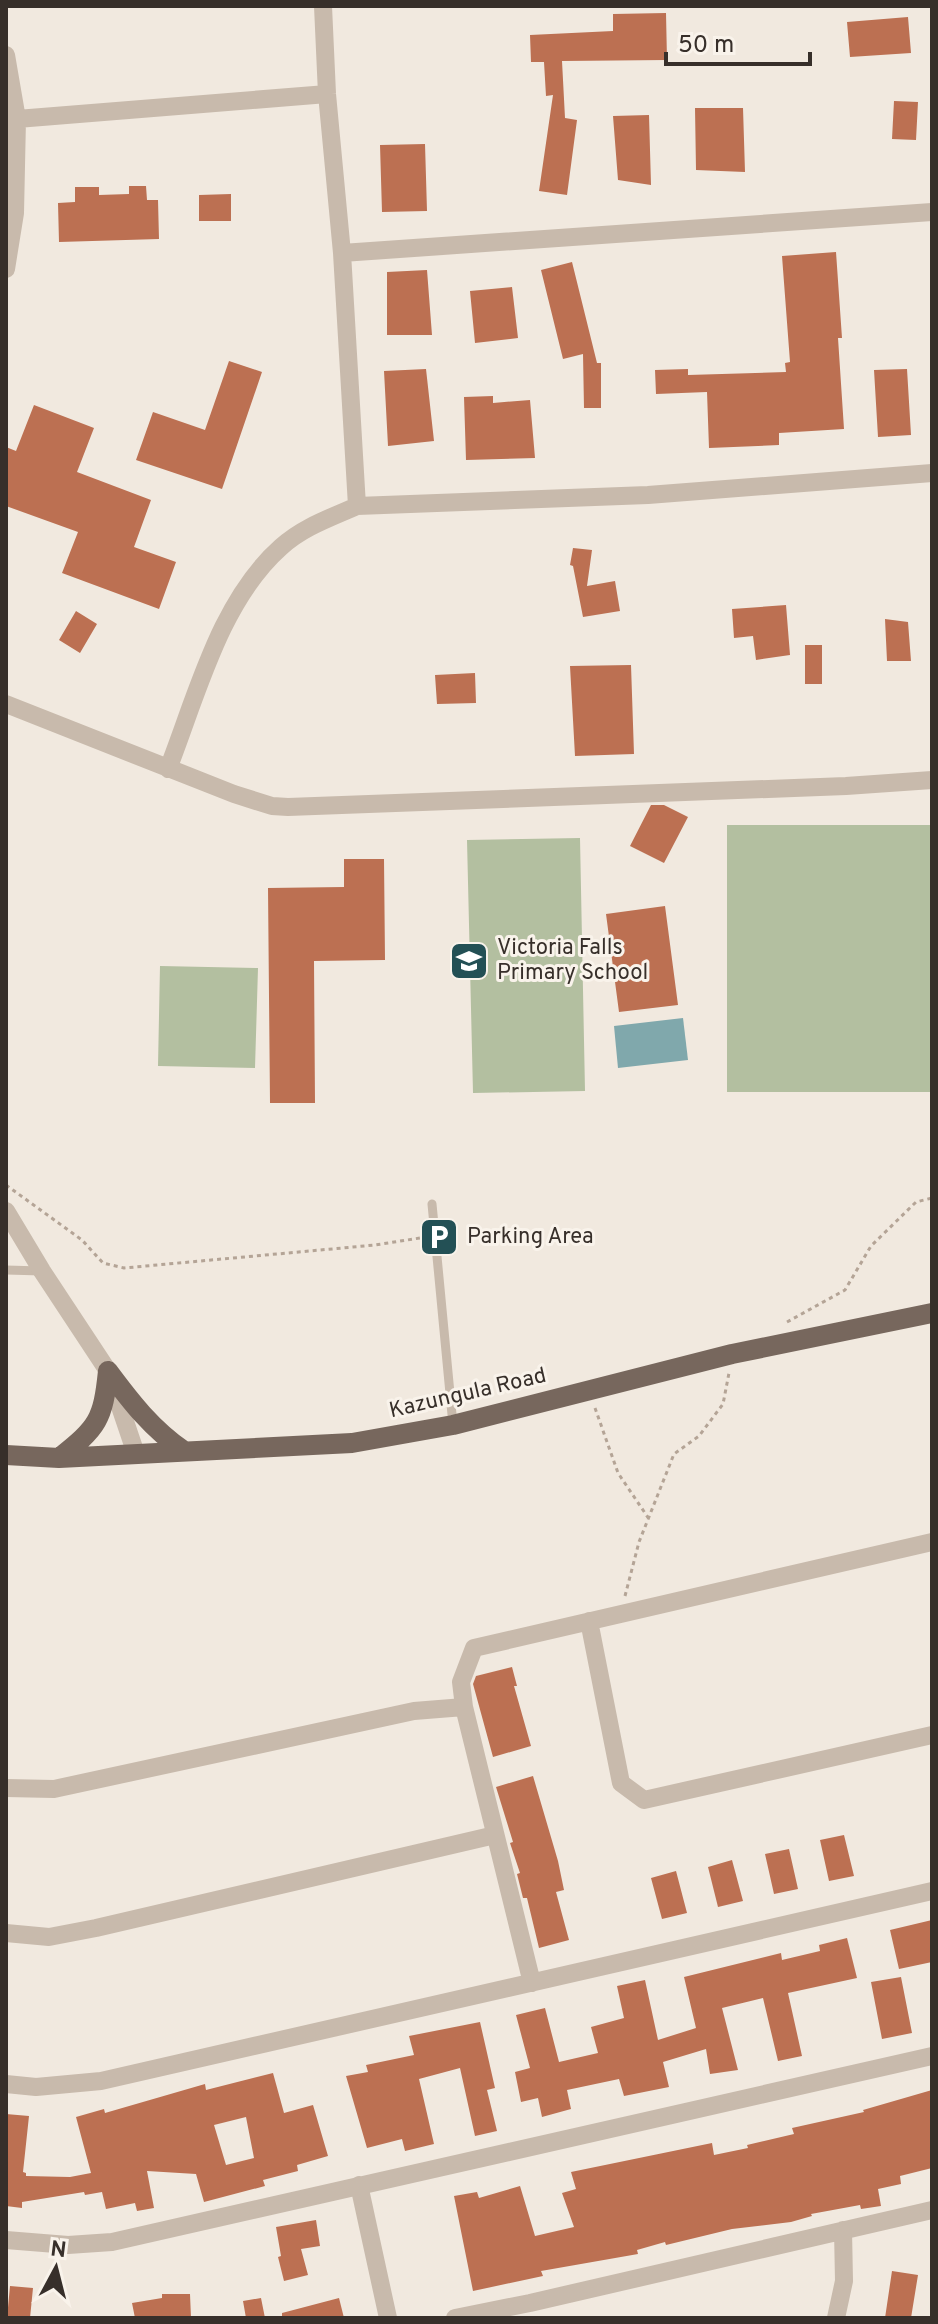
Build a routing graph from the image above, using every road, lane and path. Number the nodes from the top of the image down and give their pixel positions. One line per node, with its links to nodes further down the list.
1 (323, 6): 3 (street)
2 (6, 55): 4 (street)
3 (327, 94): 4 (street); 6 (street)
4 (17, 119): 7 (street)
5 (932, 212): 6 (street)
6 (342, 253): 9 (street)
7 (6, 269)
8 (932, 473): 9 (street)
9 (357, 506): 11 (street)
10 (6, 704): 11 (street)
11 (168, 769): 12 (street)
12 (932, 780)
13 (6, 1185): 17 (path)
14 (932, 1198): 21 (path)
15 (432, 1204): 17 (lane)
16 (6, 1211): 19 (street)
17 (435, 1236): 25 (lane)
18 (6, 1270): 19 (lane)
19 (42, 1271): 23 (street)
20 (932, 1313): 22 (main road, Kazungula Road)
21 (786, 1323)
22 (732, 1354): 24 (main road, Kazungula Road); 30 (path)
23 (108, 1371): 26 (main road); 27 (street); 29 (main road)
24 (589, 1390): 25 (main road, Kazungula Road); 30 (path)
25 (453, 1425): 26 (main road, Kazungula Road)
26 (184, 1451): 27 (main road, Kazungula Road)
27 (136, 1454): 29 (main road, Kazungula Road)
28 (6, 1455): 29 (main road, Kazungula Road)
29 (59, 1458)
30 (649, 1519): 32 (path)
31 (932, 1542): 32 (street)
32 (620, 1614): 33 (street)
33 (589, 1621): 34 (street); 35 (street)
34 (464, 1707): 36 (street); 37 (street)
35 (932, 1735)
36 (6, 1788)
37 (495, 1835): 39 (street); 40 (street)
38 (932, 1891): 40 (street)
39 (6, 1933)
40 (532, 1983): 42 (street)
41 (932, 2056): 43 (street)
42 (6, 2084)
43 (359, 2185): 46 (street); 48 (street)
44 (932, 2210): 45 (street)
45 (843, 2230): 47 (street); 50 (street)
46 (6, 2240)
47 (532, 2311): 49 (street)
48 (388, 2318)
49 (455, 2318)
50 (836, 2318)

